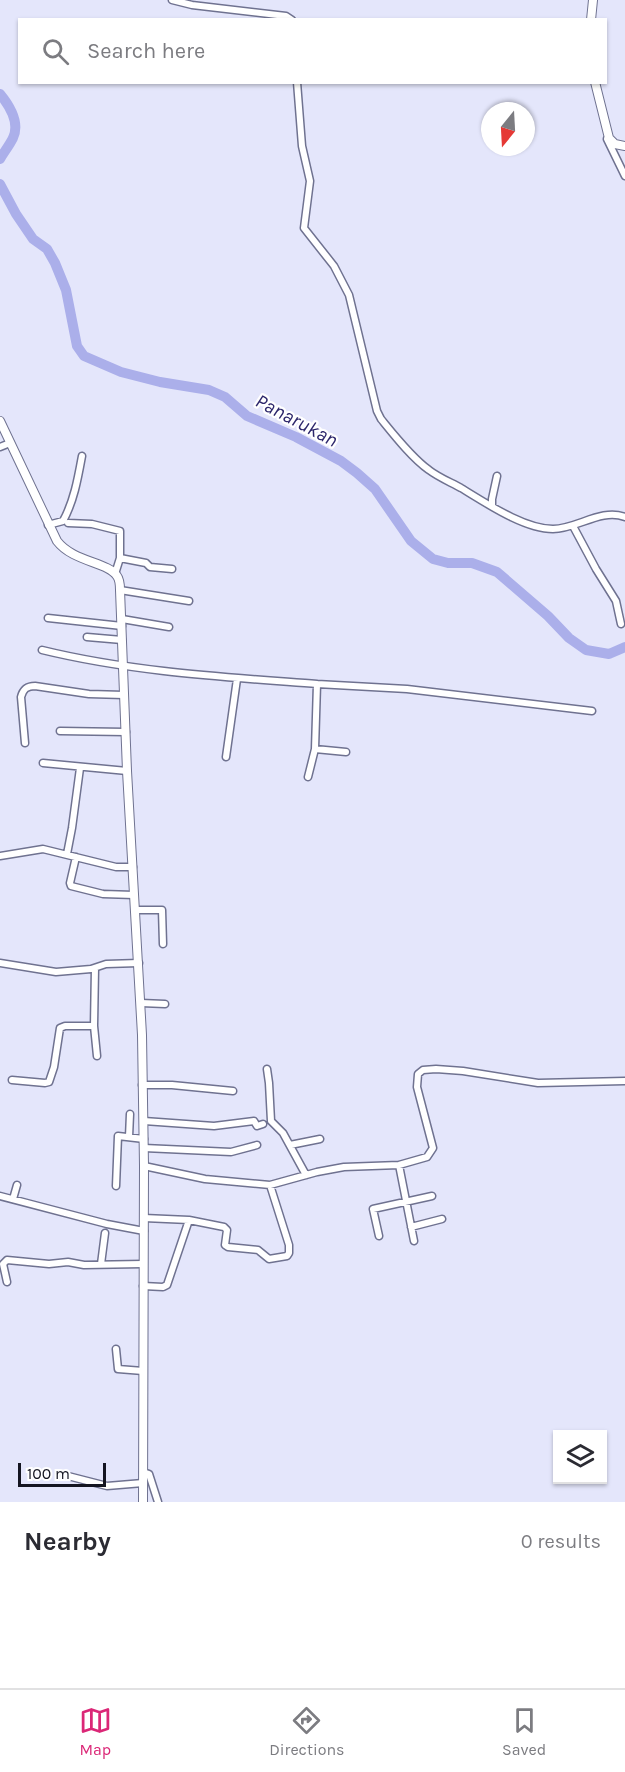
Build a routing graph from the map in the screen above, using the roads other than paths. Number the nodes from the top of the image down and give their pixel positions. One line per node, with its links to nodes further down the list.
1 (172, 0): 3 (street)
2 (593, 0): 4 (street)
3 (289, 18)
4 (591, 18)
5 (297, 84): 15 (street)
6 (596, 84): 7 (street)
7 (609, 138): 8 (street); 9 (street)
8 (625, 146)
9 (625, 176)
10 (0, 421): 11 (street)
11 (10, 443): 12 (street); 18 (street)
12 (0, 447)
13 (82, 456): 18 (street)
14 (498, 476): 15 (street)
15 (492, 506): 19 (street)
16 (625, 517): 19 (street)
17 (68, 523): 20 (street)
18 (48, 525): 22 (street)
19 (573, 526): 27 (street)
20 (120, 558): 21 (street); 22 (street)
21 (172, 569)
22 (116, 574): 23 (street)
23 (120, 590): 24 (street); 26 (street)
24 (189, 601)
25 (48, 618): 26 (street)
26 (122, 622): 28 (street); 30 (street)
27 (621, 624)
28 (169, 627)
29 (87, 637): 30 (street)
30 (122, 640): 32 (street)
31 (42, 650): 32 (street)
32 (123, 665): 33 (street); 35 (street)
33 (237, 679): 34 (street); 42 (street)
34 (317, 684): 36 (street); 40 (street)
35 (124, 695): 38 (street); 39 (street)
36 (592, 711)
37 (60, 731): 38 (street)
38 (126, 732): 45 (street)
39 (25, 743)
40 (315, 749): 41 (street); 46 (street)
41 (346, 752)
42 (226, 757)
43 (43, 763): 44 (street)
44 (80, 768): 45 (street); 47 (street)
45 (127, 771): 50 (street)
46 (308, 777)
47 (67, 854): 48 (street); 49 (street)
48 (0, 856)
49 (76, 857): 50 (street); 51 (street)
50 (133, 867): 51 (street)
51 (134, 895): 52 (street)
52 (136, 910): 53 (street); 55 (street)
53 (163, 944)
54 (0, 963): 56 (street)
55 (139, 963): 56 (street); 57 (street)
56 (95, 968): 59 (street)
57 (141, 1003): 58 (street); 64 (street)
58 (165, 1004)
59 (94, 1026): 60 (street); 62 (street)
60 (98, 1056)
61 (267, 1069): 73 (street)
62 (12, 1080)
63 (625, 1081): 75 (street)
64 (142, 1085): 65 (street); 67 (street)
65 (233, 1091)
66 (130, 1114): 69 (street)
67 (144, 1121): 68 (street); 70 (street)
68 (263, 1124)
69 (129, 1137): 70 (street); 79 (street)
70 (144, 1139): 74 (street)
71 (320, 1139): 73 (street)
72 (257, 1145): 74 (street)
73 (290, 1145): 77 (street)
74 (144, 1148): 76 (street)
75 (399, 1165): 77 (street); 84 (street)
76 (144, 1166): 80 (street); 85 (street)
77 (306, 1175): 80 (street)
78 (17, 1185): 83 (street)
79 (116, 1185)
80 (270, 1185): 87 (street)
81 (0, 1196): 83 (street)
82 (432, 1196): 84 (street)
83 (13, 1199): 89 (street)
84 (406, 1202): 88 (street); 91 (street)
85 (144, 1218): 87 (street); 89 (street)
86 (442, 1219): 88 (street)
87 (189, 1220): 96 (street)
88 (411, 1227): 92 (street)
89 (144, 1231): 94 (street)
90 (105, 1233): 93 (street)
91 (379, 1236)
92 (414, 1241)
93 (101, 1264): 94 (street); 95 (street)
94 (143, 1264): 96 (street)
95 (7, 1281)
96 (143, 1286): 98 (street)
97 (116, 1349): 98 (street)
98 (143, 1371): 99 (street)
99 (143, 1472): 101 (street); 103 (street)
100 (64, 1475): 101 (street)
101 (143, 1483): 102 (street)
102 (143, 1502)
103 (158, 1502)

